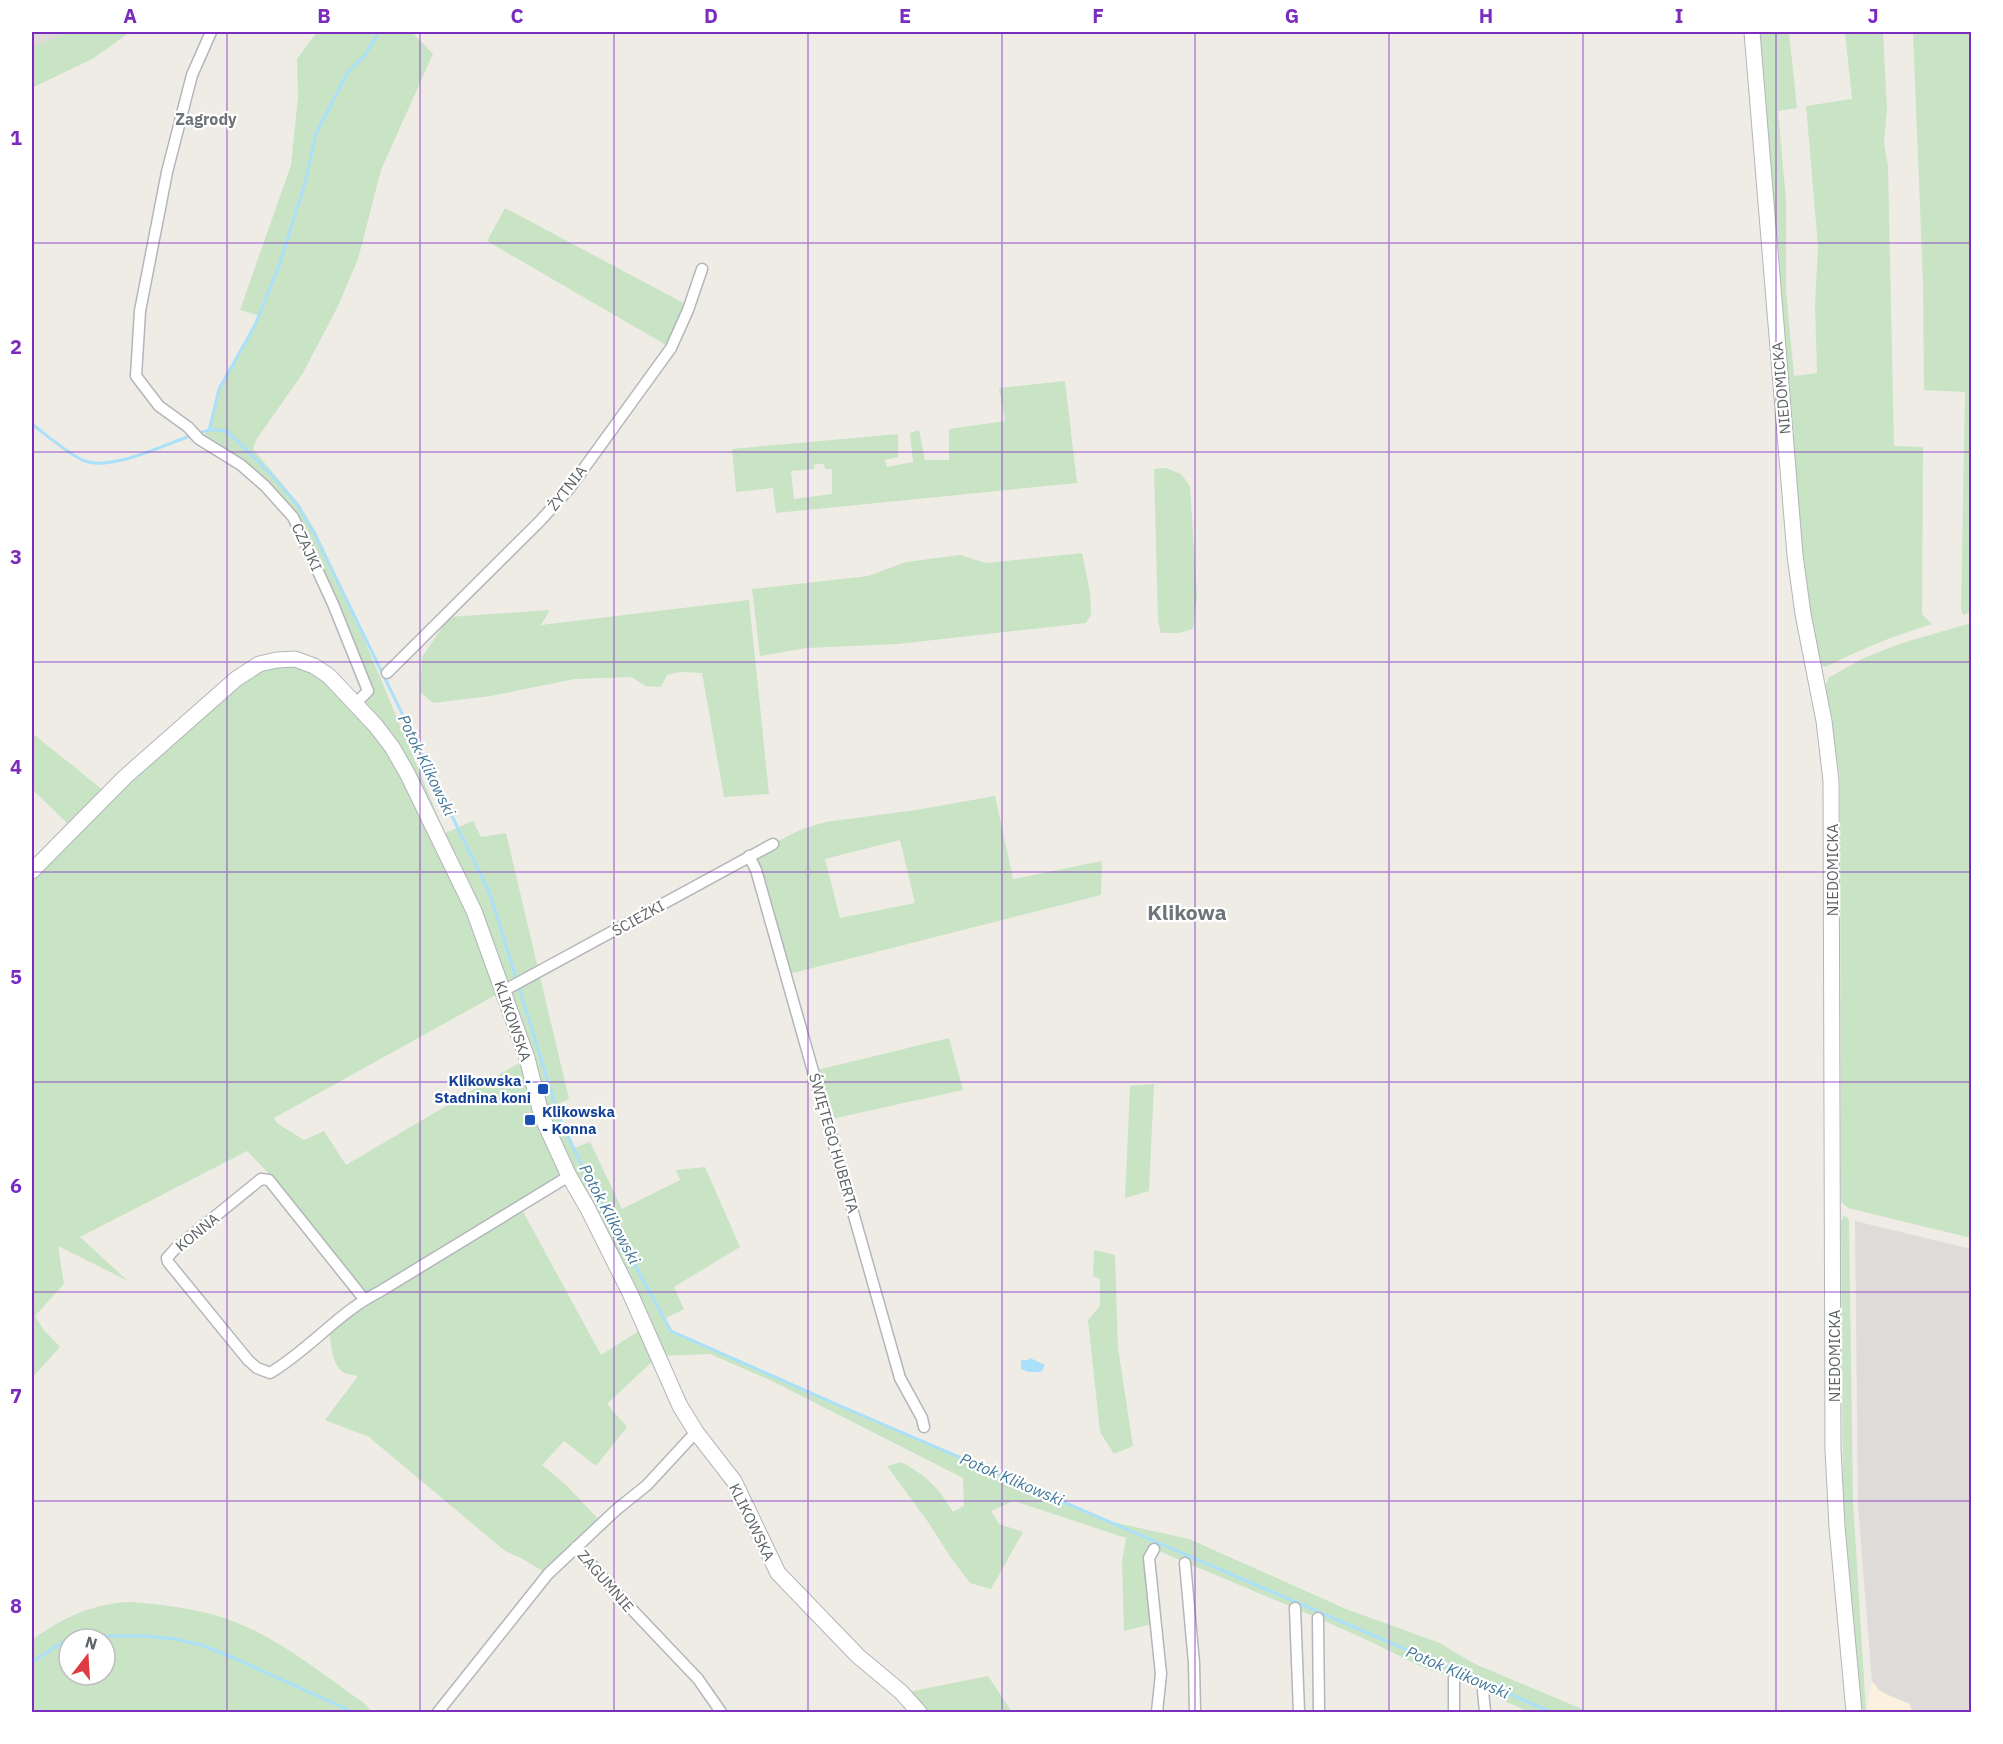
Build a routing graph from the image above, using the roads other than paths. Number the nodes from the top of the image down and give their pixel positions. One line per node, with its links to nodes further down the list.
1 (210, 32): 5 (street, CZAJKI)
2 (1752, 32): 30 (main road, NIEDOMICKA)
3 (702, 269): 4 (street, ŻYTNIA)
4 (387, 673)
5 (355, 704): 8 (main road, KLIKOWSKA); 9 (main road, KLIKOWSKA)
6 (773, 844): 7 (street, ŚCIEŻKI)
7 (749, 856): 9 (street, ŚCIEŻKI); 12 (street, ŚWIĘTEGO HUBERTA)
8 (32, 871)
9 (508, 988): 10 (main road, KLIKOWSKA)
10 (569, 1176): 11 (street, KONNA); 13 (main road, KLIKOWSKA)
11 (364, 1299): 11 (street, KONNA)
12 (924, 1427)
13 (696, 1432): 14 (street, ZAGUMNIE); 23 (main road, KLIKOWSKA)
14 (576, 1547): 21 (street); 22 (street, ZAGUMNIE)
15 (1154, 1549): 24 (street)
16 (1185, 1563): 25 (street)
17 (1295, 1608): 26 (street)
18 (1318, 1618): 27 (street)
19 (1454, 1678): 28 (street)
20 (1484, 1691): 29 (street)
21 (438, 1713)
22 (721, 1713)
23 (919, 1713)
24 (1157, 1713)
25 (1194, 1713)
26 (1299, 1713)
27 (1319, 1713)
28 (1454, 1713)
29 (1485, 1713)
30 (1854, 1713)

